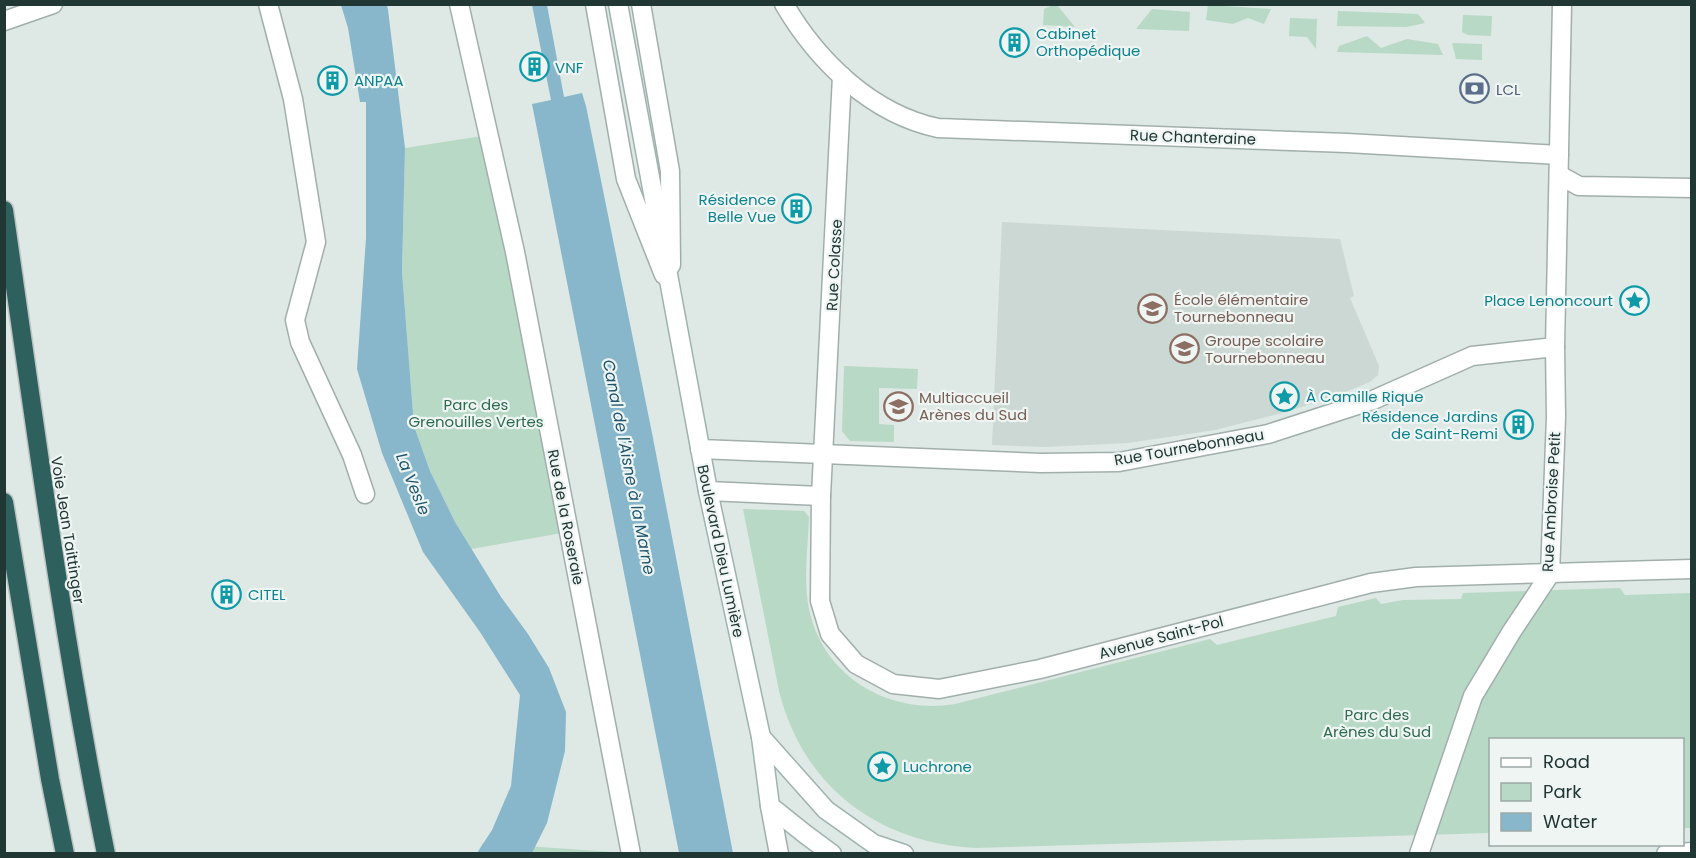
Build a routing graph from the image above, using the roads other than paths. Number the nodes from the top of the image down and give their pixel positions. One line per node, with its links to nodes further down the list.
1 (53, 4): 10 (street)
2 (268, 4): 21 (street)
3 (459, 4): 31 (street, Rue de la Roseraie)
4 (594, 4): 16 (street, Boulevard Dieu Lumière)
5 (618, 4): 16 (street, Boulevard Dieu Lumière)
6 (641, 4): 16 (street, Boulevard Dieu Lumière)
7 (784, 4): 9 (street, Rue Chanteraine)
8 (1562, 4): 12 (street, Rue Ambroise Petit)
9 (796, 14): 11 (street, Rue Chanteraine)
10 (4, 21)
11 (842, 76): 12 (street, Rue Chanteraine); 19 (street, Rue Colasse)
12 (1559, 155): 13 (street, Rue Ambroise Petit)
13 (1558, 175): 14 (street); 17 (street, Rue Ambroise Petit)
14 (1692, 189)
15 (4, 210): 30 (highway, Voie Jean Taittinger)
16 (672, 297): 18 (street, Boulevard Dieu Lumière)
17 (1555, 347): 19 (street, Rue Tournebonneau); 25 (street, Rue Ambroise Petit)
18 (700, 449): 19 (street, Rue Tournebonneau); 20 (street, Boulevard Dieu Lumière)
19 (825, 454): 22 (street, Avenue Saint-Pol)
20 (708, 491): 22 (street); 26 (street, Boulevard Dieu Lumière)
21 (365, 494)
22 (821, 496): 25 (street, Avenue Saint-Pol)
23 (4, 502): 29 (highway)
24 (1692, 569): 25 (street, Avenue Saint-Pol)
25 (1550, 574): 35 (street, Rue Ambroise Petit)
26 (761, 737): 27 (street, Boulevard Dieu Lumière); 34 (street)
27 (770, 806): 32 (street, Boulevard Dieu Lumière); 33 (street)
28 (1692, 852): 36 (street)
29 (65, 854)
30 (106, 854)
31 (631, 854)
32 (779, 854)
33 (832, 854)
34 (904, 854)
35 (1419, 854)
36 (1666, 854)

